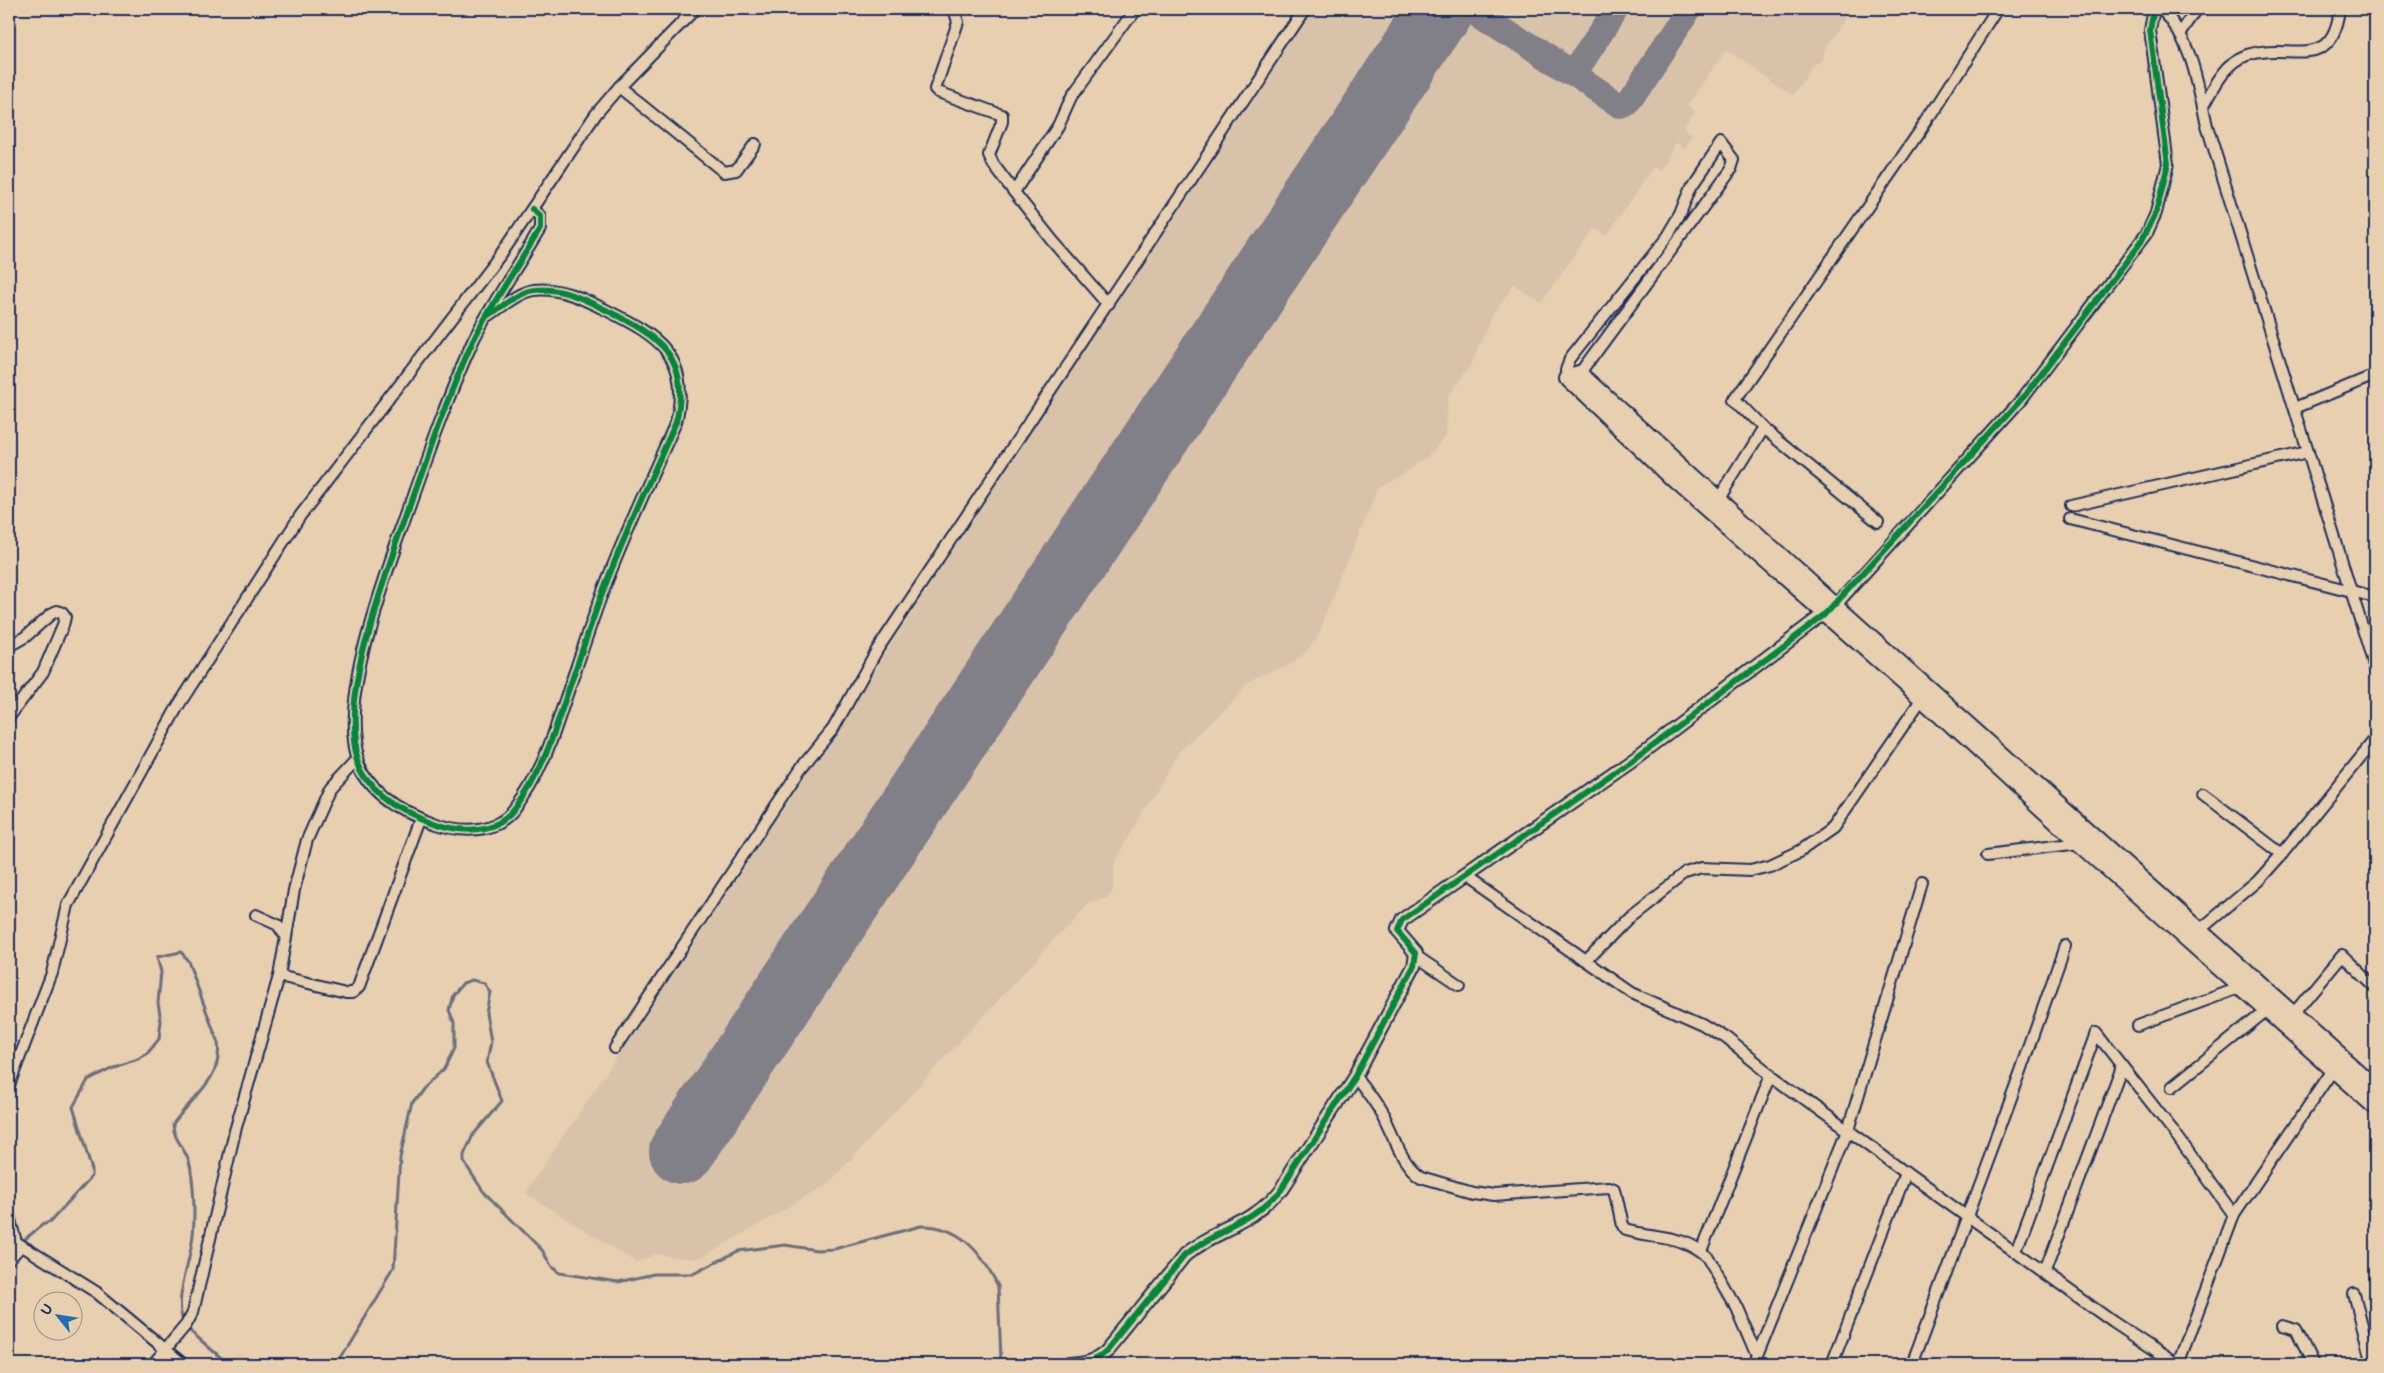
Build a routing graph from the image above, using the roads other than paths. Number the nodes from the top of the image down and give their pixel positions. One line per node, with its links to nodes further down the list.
1 (696, 9): 11 (street)
2 (952, 9): 14 (street)
3 (1135, 9): 14 (street)
4 (1305, 9): 16 (street)
5 (1998, 9): 21 (street)
6 (2154, 9): 30 (street)
7 (2161, 9): 10 (street)
8 (2197, 9): 10 (street)
9 (2340, 9): 12 (street)
10 (2180, 34): 12 (street)
11 (619, 87): 13 (street); 15 (street)
12 (2203, 106): 20 (street)
13 (754, 144)
14 (1014, 192): 16 (street)
15 (532, 209): 17 (street); 63 (street)
16 (1109, 305): 58 (street)
17 (488, 316): 36 (street); 38 (street)
18 (2375, 375): 20 (street)
19 (1574, 376): 19 (street); 23 (highway); 27 (highway)
20 (2295, 408): 22 (street)
21 (1764, 428): 23 (street); 26 (street)
22 (2308, 452): 24 (street); 28 (street)
23 (1718, 500): 27 (highway)
24 (2071, 506)
25 (2070, 519): 28 (street)
26 (1878, 522)
27 (1766, 552): 30 (highway)
28 (2352, 592): 29 (street); 32 (street)
29 (2375, 598)
30 (1830, 610): 33 (highway); 42 (street)
31 (9, 646): 34 (street)
32 (2375, 668)
33 (1925, 694): 39 (highway); 43 (highway); 50 (street)
34 (9, 717)
35 (2375, 739): 41 (street)
36 (357, 759): 38 (street); 47 (street)
37 (2203, 794): 41 (street)
38 (421, 819): 51 (street)
39 (2080, 843): 40 (street); 43 (highway)
40 (1988, 854)
41 (2282, 854): 46 (street)
42 (1464, 876): 49 (street); 50 (street)
43 (2128, 876): 46 (highway)
44 (1922, 884): 67 (street)
45 (256, 915): 47 (street)
46 (2195, 935): 52 (highway)
47 (286, 937): 51 (street)
48 (2065, 946): 71 (street)
49 (1416, 956): 53 (street); 62 (street)
50 (1586, 961): 61 (street)
51 (279, 976): 79 (street)
52 (2247, 982): 55 (highway); 56 (highway); 57 (street)
53 (1460, 985)
54 (2375, 987): 56 (street)
55 (2267, 1010): 56 (highway); 64 (street)
56 (2288, 1020): 60 (highway)
57 (2138, 1024)
58 (615, 1048)
59 (2122, 1066): 69 (street); 74 (street); 76 (street)
60 (2341, 1071): 65 (highway); 66 (highway); 69 (street)
61 (1771, 1075): 67 (street); 73 (street)
62 (1355, 1076): 73 (street); 83 (street)
63 (9, 1085)
64 (2172, 1087)
65 (2375, 1088)
66 (2375, 1106)
67 (1848, 1130): 68 (street); 80 (street)
68 (1906, 1172): 71 (street); 84 (street)
69 (2234, 1215): 86 (street)
70 (9, 1216): 72 (street)
71 (1967, 1216): 74 (street); 85 (street)
72 (21, 1246): 75 (street); 79 (street)
73 (1701, 1251): 80 (street)
74 (2016, 1251): 76 (street)
75 (9, 1259)
76 (2045, 1272): 86 (street)
77 (2354, 1294): 88 (street)
78 (2282, 1326): 87 (street)
79 (164, 1348): 81 (street); 82 (street)
80 (1755, 1360)
81 (153, 1364)
82 (183, 1364)
83 (1068, 1364)
84 (1832, 1364)
85 (1912, 1364)
86 (2175, 1364)
87 (2313, 1364)
88 (2372, 1364)

